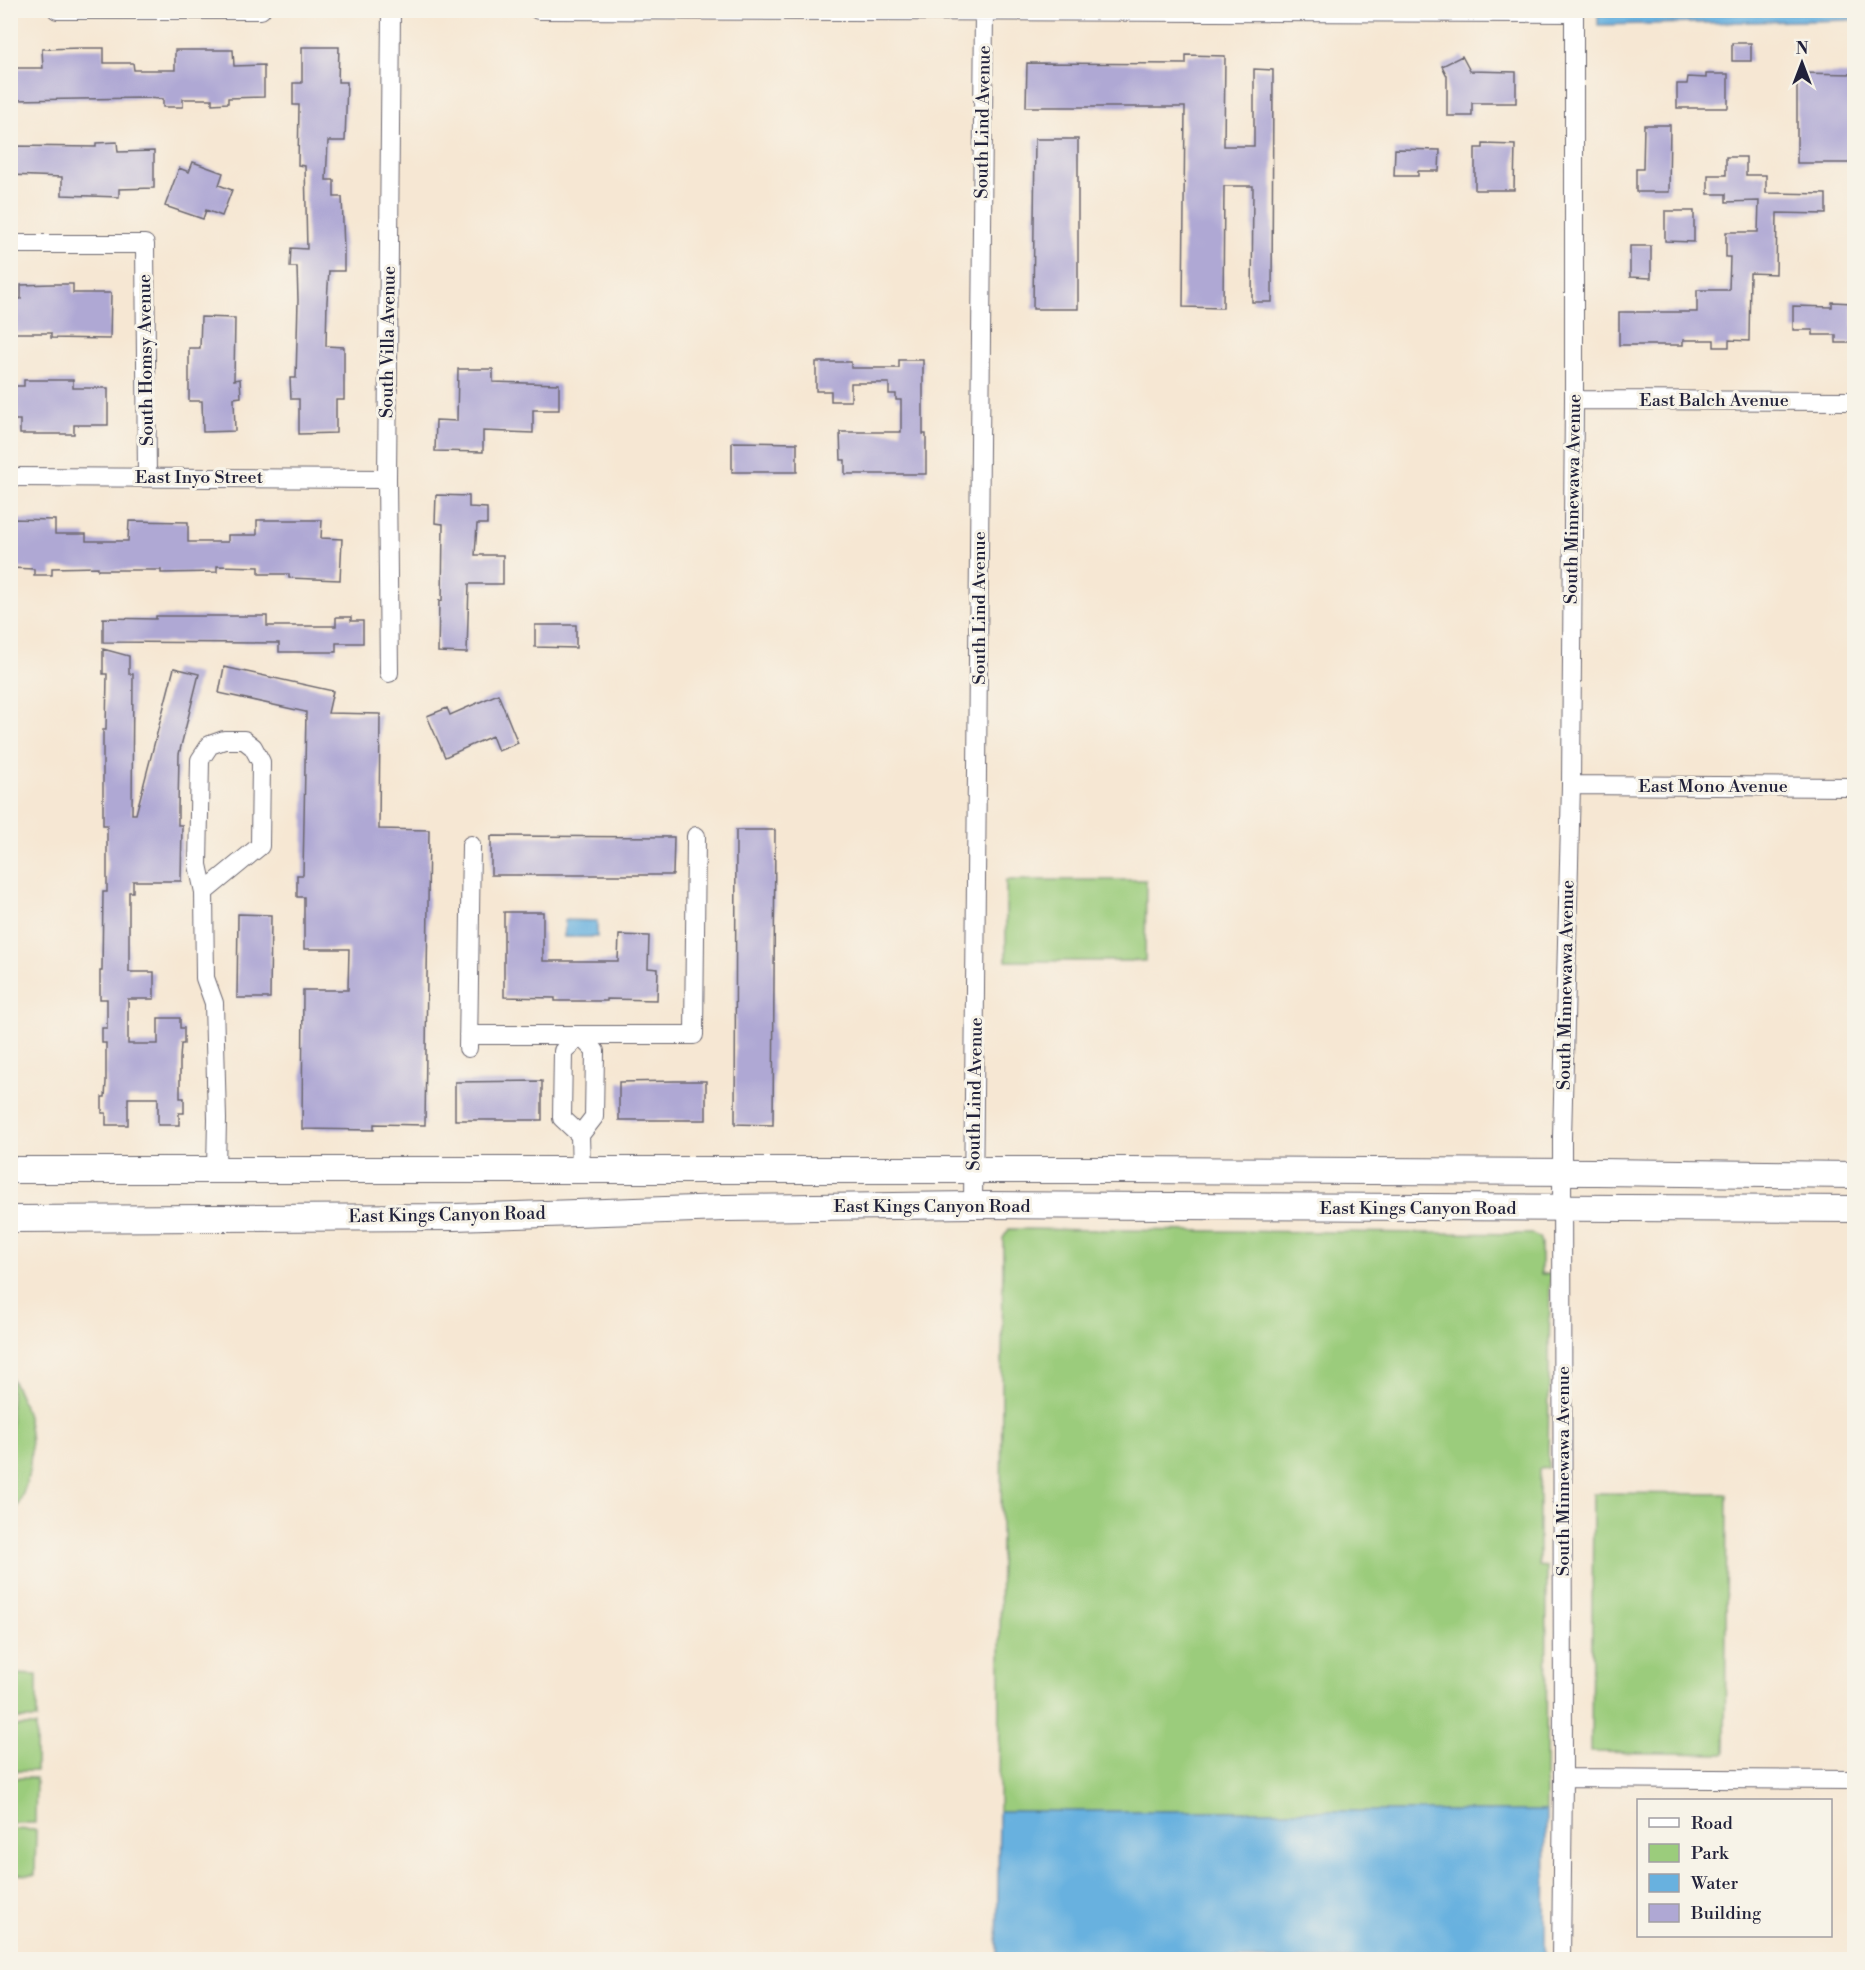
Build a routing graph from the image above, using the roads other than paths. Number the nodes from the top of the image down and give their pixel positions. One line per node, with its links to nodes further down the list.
1 (57, 10): 5 (street)
2 (261, 10): 5 (street)
3 (392, 10): 13 (street, South Villa Avenue)
4 (538, 10): 6 (street)
5 (98, 11)
6 (984, 12): 7 (street); 24 (street, South Lind Avenue)
7 (1574, 12): 9 (street, South Minnewawa Avenue)
8 (10, 244): 12 (street, South Homsy Avenue)
9 (1574, 400): 10 (street, East Balch Avenue); 15 (street, South Minnewawa Avenue)
10 (1854, 401)
11 (10, 477): 12 (street, East Inyo Street)
12 (147, 477): 13 (street, East Inyo Street)
13 (387, 479): 14 (street, South Villa Avenue)
14 (389, 673)
15 (1571, 785): 16 (street, East Mono Avenue); 26 (street, South Minnewawa Avenue)
16 (1854, 787)
17 (696, 837): 20 (street)
18 (471, 845): 20 (street)
19 (204, 892): 19 (street); 22 (street)
20 (580, 1036): 21 (street); 21 (street)
21 (580, 1135): 25 (street)
22 (216, 1169): 23 (main road, East Kings Canyon Road); 25 (main road, East Kings Canyon Road)
23 (10, 1170)
24 (973, 1170): 25 (main road, East Kings Canyon Road); 26 (main road, East Kings Canyon Road); 28 (street, South Lind Avenue)
25 (581, 1171)
26 (1562, 1173): 27 (main road, East Kings Canyon Road); 29 (street, South Minnewawa Avenue)
27 (1854, 1175)
28 (973, 1205): 29 (main road, East Kings Canyon Road); 31 (main road, East Kings Canyon Road)
29 (1562, 1207): 30 (main road, East Kings Canyon Road); 32 (street, South Minnewawa Avenue)
30 (1854, 1209)
31 (10, 1219)
32 (1563, 1778): 33 (street); 34 (street, South Minnewawa Avenue)
33 (1854, 1780)
34 (1562, 1959)

